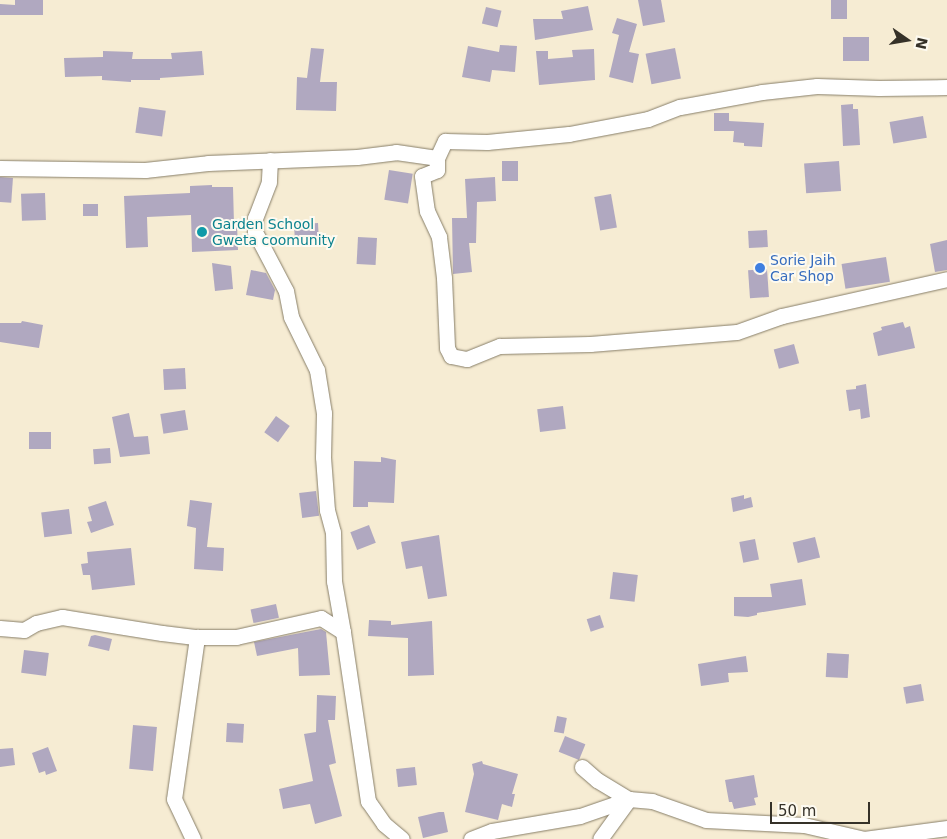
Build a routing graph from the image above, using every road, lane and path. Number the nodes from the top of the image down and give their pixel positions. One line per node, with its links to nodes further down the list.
1 (947, 87): 2 (street)
2 (437, 158): 3 (street); 5 (street)
3 (270, 160): 4 (street); 7 (street)
4 (0, 168)
5 (947, 279)
6 (0, 628): 8 (street)
7 (343, 632): 8 (street); 13 (street)
8 (197, 637): 12 (street)
9 (582, 767): 10 (street)
10 (629, 798): 11 (street); 14 (street); 15 (street)
11 (947, 828)
12 (193, 839)
13 (402, 839)
14 (471, 839)
15 (600, 839)

